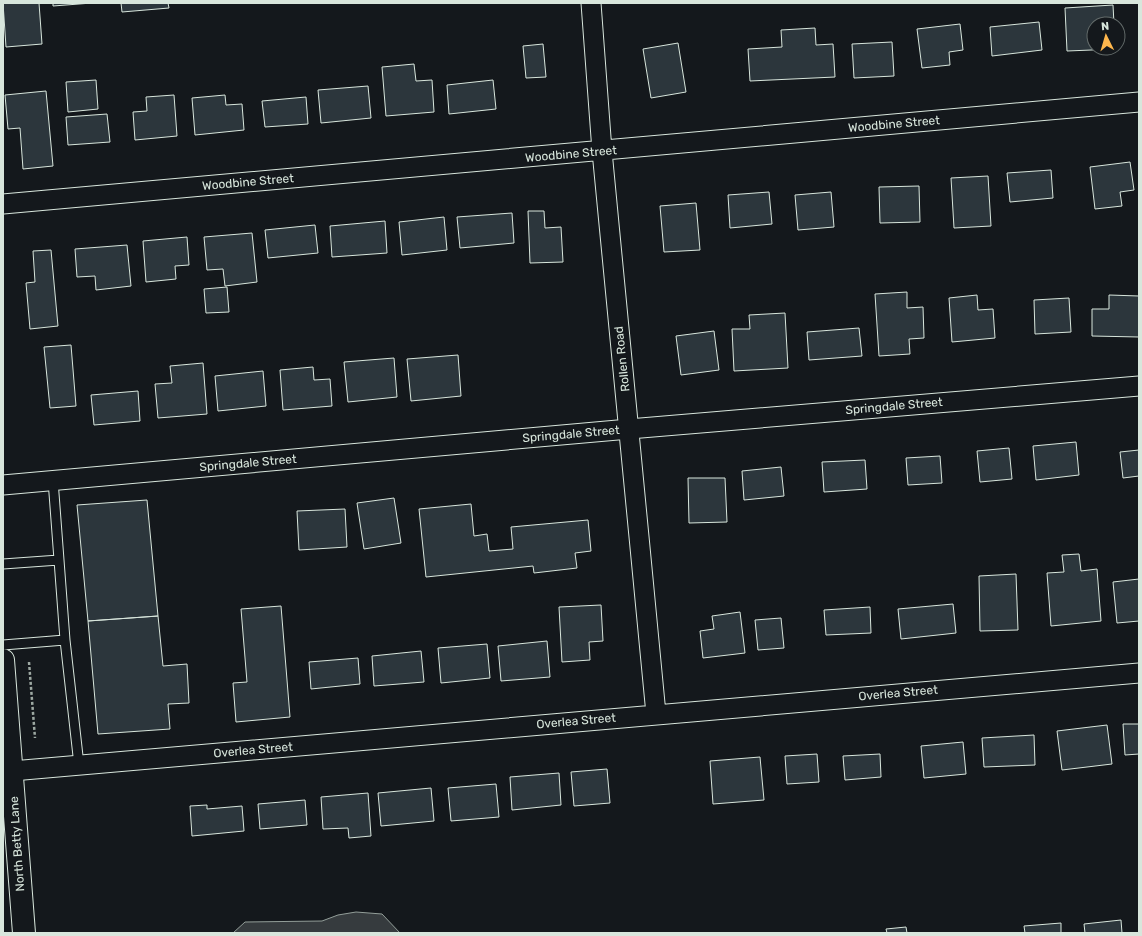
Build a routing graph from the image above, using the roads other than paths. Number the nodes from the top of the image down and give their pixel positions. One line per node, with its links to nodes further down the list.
1 (591, 3): 3 (street, Rollen Road)
2 (1139, 102): 3 (street, Woodbine Street)
3 (602, 151): 4 (street, Woodbine Street); 6 (street, Rollen Road)
4 (3, 204)
5 (1139, 386): 6 (street, Springdale Street)
6 (629, 428): 7 (street, Springdale Street); 15 (street, Rollen Road)
7 (53, 480): 8 (street, Springdale Street); 9 (lane)
8 (3, 485)
9 (59, 560): 10 (lane); 11 (lane)
10 (3, 564)
11 (65, 640): 12 (lane); 16 (lane)
12 (3, 644)
13 (3, 660): 17 (street, North Betty Lane)
14 (1139, 673): 15 (street, Overlea Street)
15 (656, 714): 16 (street, Overlea Street)
16 (79, 765): 17 (street, Overlea Street)
17 (12, 771): 18 (street, North Betty Lane)
18 (24, 933)

